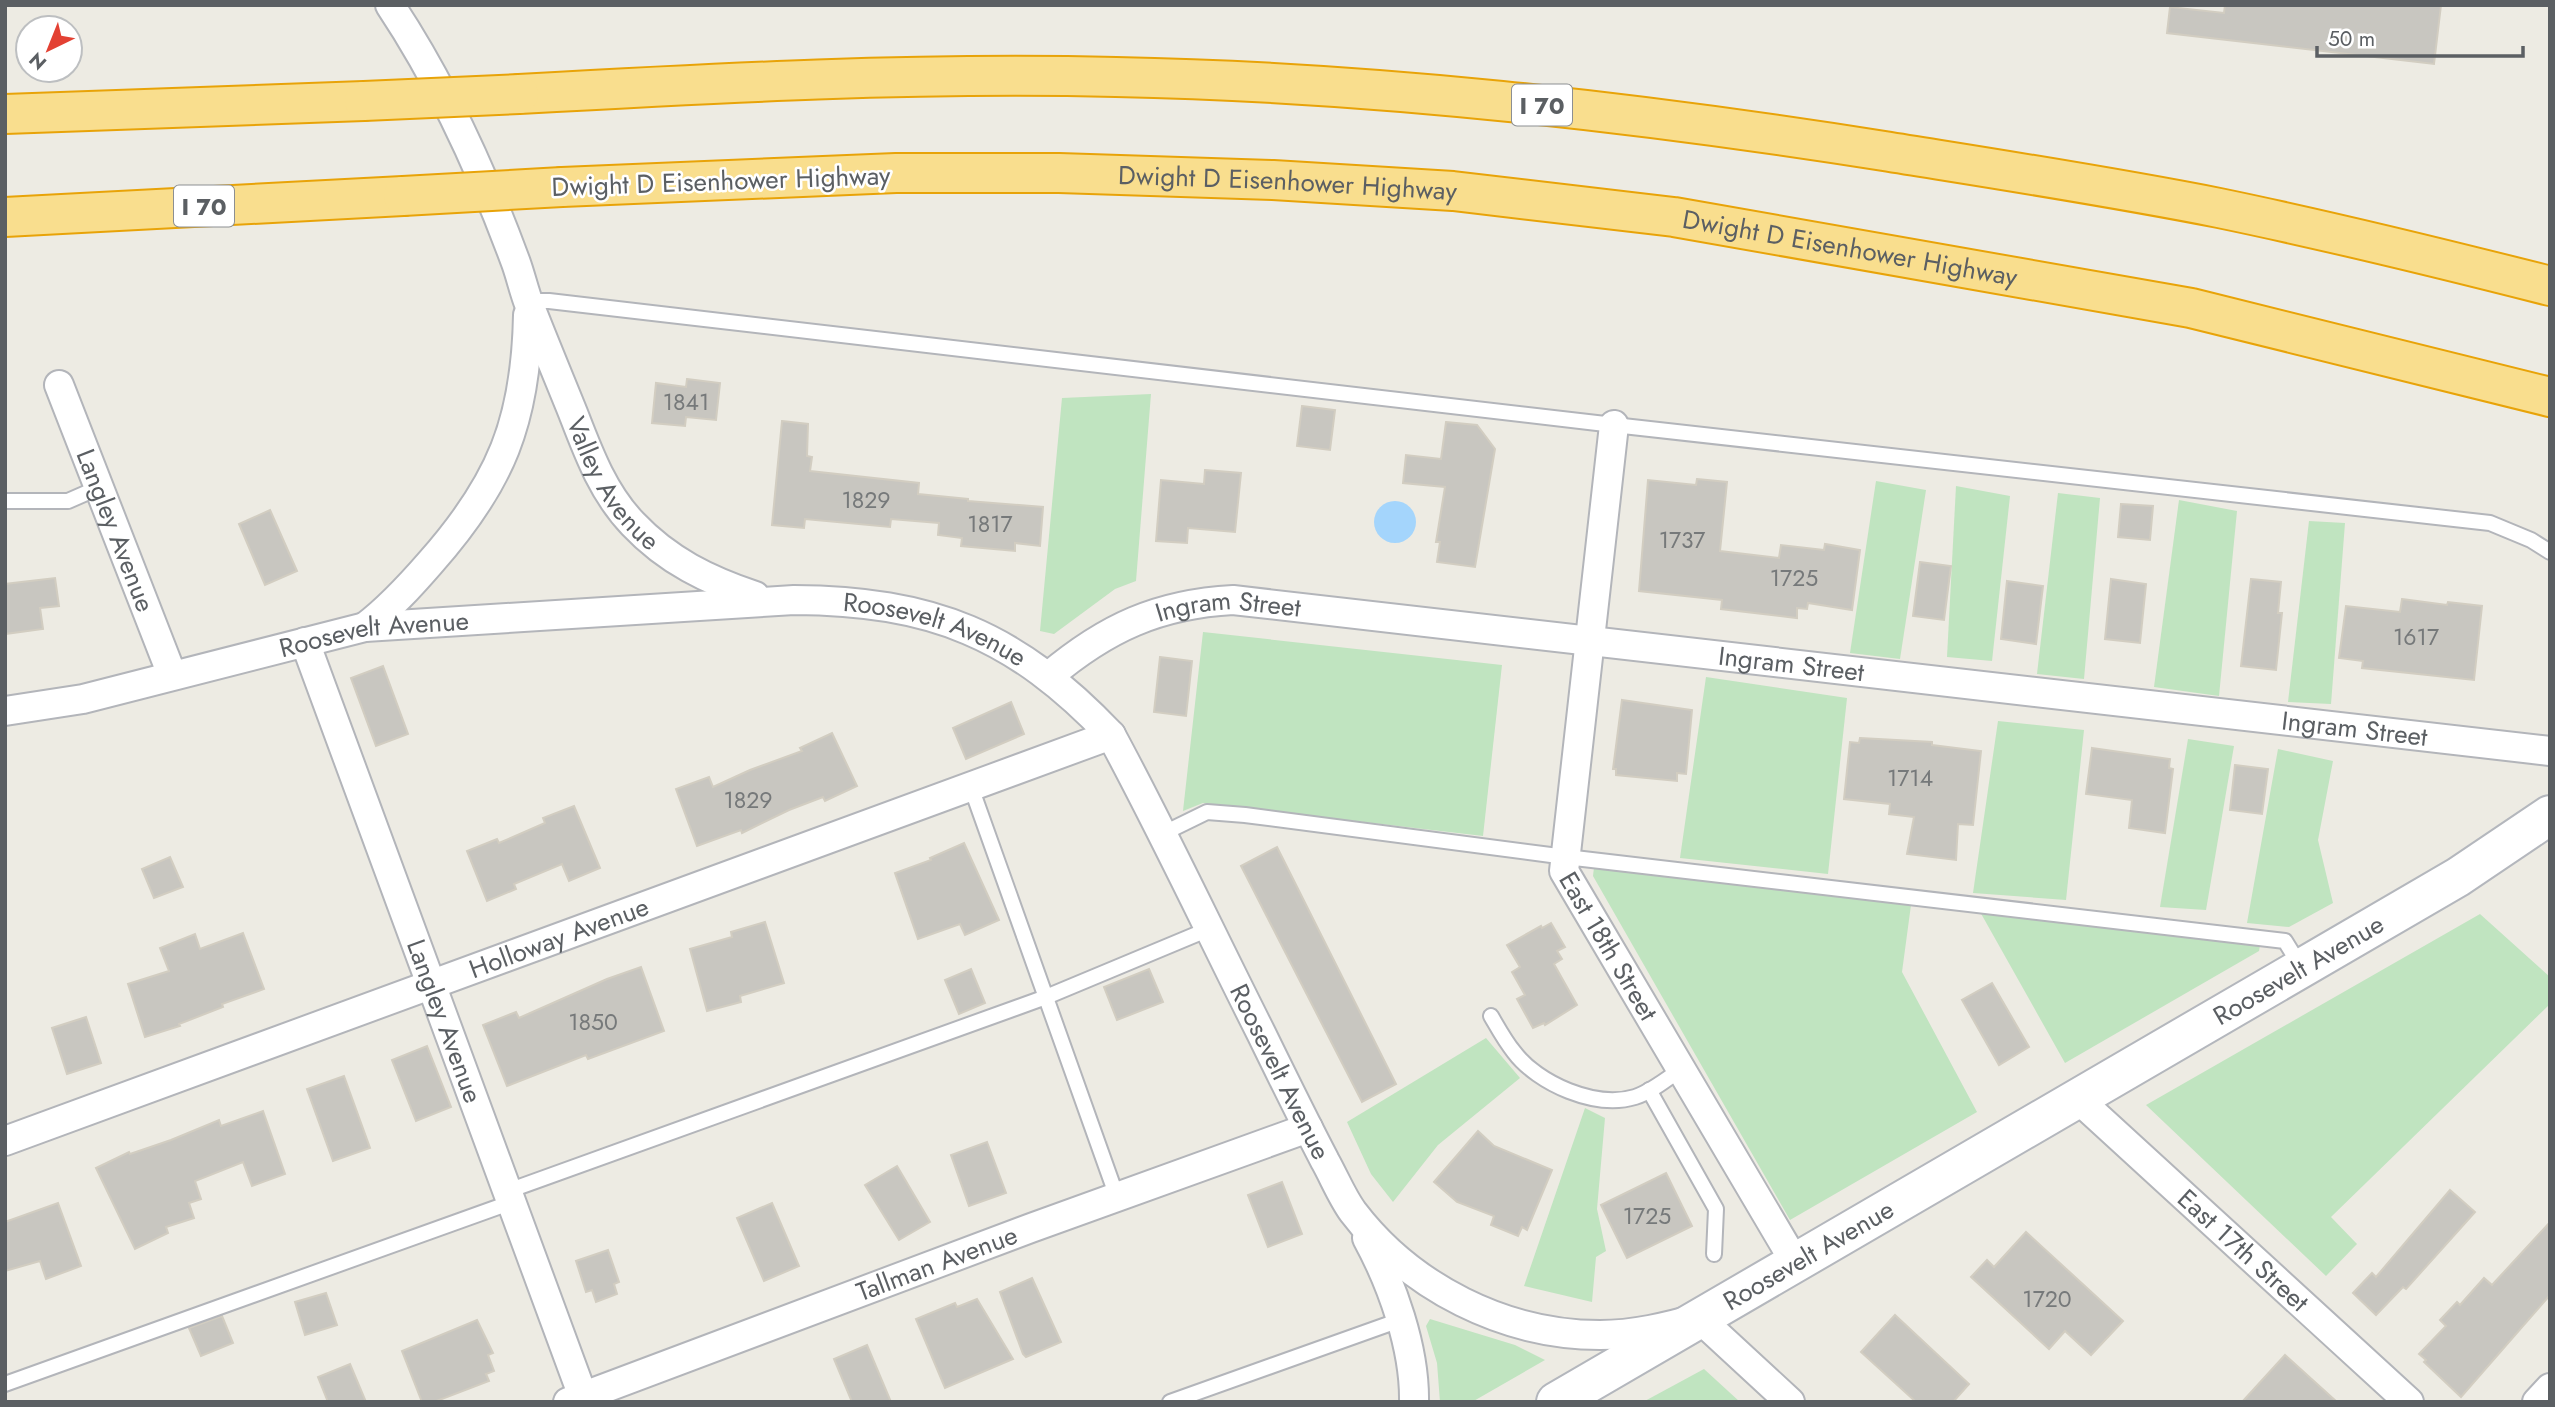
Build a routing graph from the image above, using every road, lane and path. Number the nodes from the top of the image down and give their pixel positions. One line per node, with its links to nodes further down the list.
1 (390, 5): 5 (street, Valley Avenue)
2 (5, 114): 4 (highway, I 70, bridge)
3 (5, 217): 7 (highway, Dwight D Eisenhower Highway / I 70, bridge)
4 (2550, 286)
5 (528, 301): 8 (lane); 12 (street, Valley Avenue); 13 (street, Valley Avenue)
6 (59, 385): 9 (street, Langley Avenue)
7 (2550, 397)
8 (1614, 425): 11 (lane); 14 (street, East 18th Street)
9 (100, 488): 10 (lane); 16 (street, Langley Avenue)
10 (5, 501)
11 (2550, 552)
12 (768, 600): 13 (street, Roosevelt Avenue); 17 (street, Roosevelt Avenue)
13 (365, 627): 15 (street, Roosevelt Avenue)
14 (1590, 641): 17 (street, Ingram Street); 20 (street, Ingram Street); 24 (street, East 18th Street)
15 (305, 642): 16 (street, Roosevelt Avenue); 27 (street, Langley Avenue)
16 (172, 676): 18 (street, Roosevelt Avenue)
17 (1049, 676): 19 (street, Roosevelt Avenue)
18 (5, 711)
19 (1111, 735): 21 (street, Holloway Avenue); 23 (street, Roosevelt Avenue)
20 (2550, 751)
21 (971, 787): 27 (street, Holloway Avenue); 28 (lane)
22 (2550, 815): 26 (street, Roosevelt Avenue)
23 (1162, 834): 24 (lane); 25 (street, Roosevelt Avenue)
24 (1566, 857): 26 (lane); 30 (street, East 18th Street)
25 (1209, 929): 28 (lane); 33 (street, Roosevelt Avenue)
26 (2301, 968): 32 (street, Roosevelt Avenue)
27 (433, 984): 34 (street, Holloway Avenue); 35 (street, Langley Avenue)
28 (1046, 997): 35 (lane); 36 (lane)
29 (1491, 1016): 31 (lane)
30 (1681, 1069): 31 (lane); 39 (street, East 18th Street)
31 (1649, 1090): 38 (lane)
32 (2078, 1099): 39 (street, Roosevelt Avenue); 49 (street, East 17th Street)
33 (1308, 1128): 36 (street, Tallman Avenue); 37 (street, Roosevelt Avenue)
34 (5, 1141)
35 (510, 1196): 42 (lane); 44 (street, Langley Avenue)
36 (1117, 1198): 44 (street, Tallman Avenue)
37 (1352, 1211): 40 (street, Roosevelt Avenue); 41 (street)
38 (1714, 1254)
39 (1796, 1264): 40 (street, Roosevelt Avenue)
40 (1699, 1318): 47 (street); 48 (street)
41 (1400, 1320): 45 (lane); 46 (street)
42 (5, 1384)
43 (2550, 1388): 50 (street)
44 (579, 1400)
45 (1170, 1402)
46 (1414, 1402)
47 (1556, 1402)
48 (1790, 1402)
49 (2409, 1402)
50 (2537, 1402)

